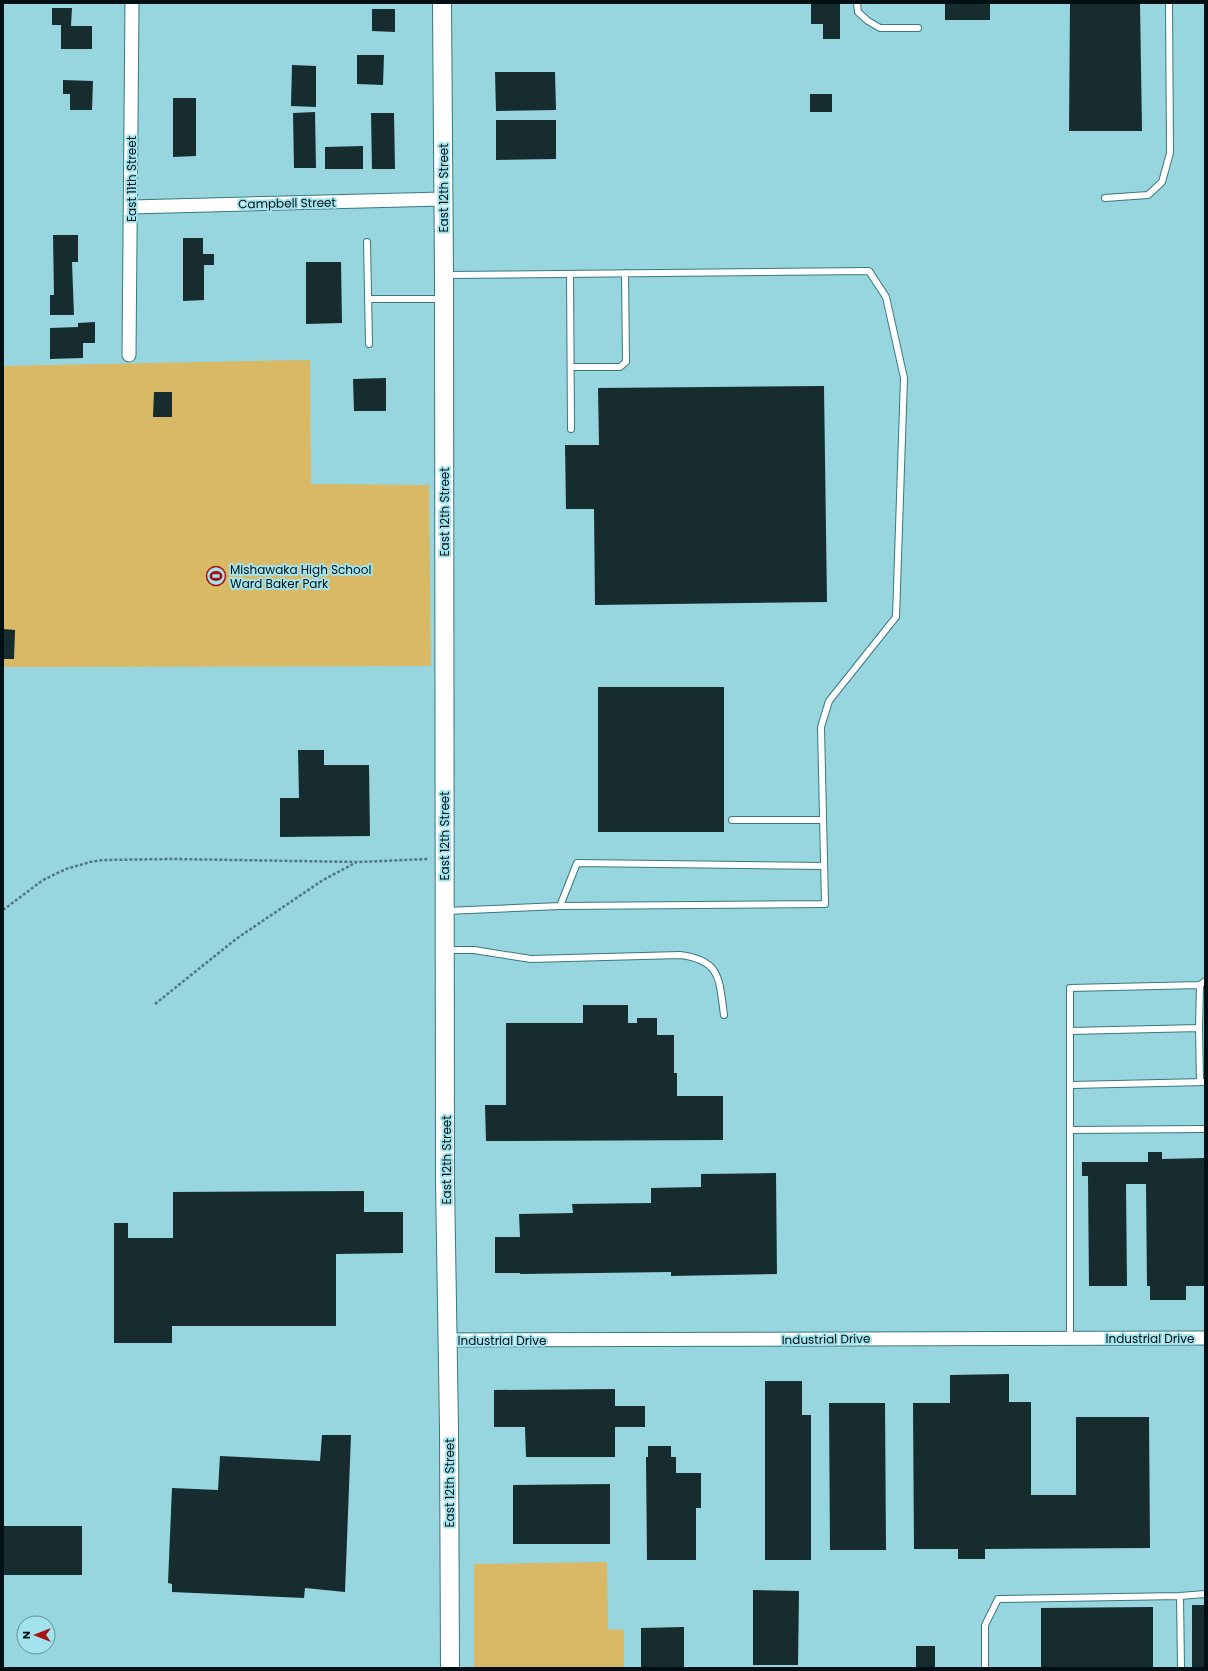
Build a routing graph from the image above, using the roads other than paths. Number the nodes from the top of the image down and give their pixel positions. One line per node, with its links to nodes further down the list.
1 (132, 3): 8 (street, East 11th Street)
2 (442, 3): 7 (street, East 12th Street)
3 (857, 3): 5 (lane)
4 (1169, 3): 6 (lane)
5 (918, 28)
6 (1105, 198)
7 (443, 199): 8 (street, Campbell Street); 12 (street, East 12th Street)
8 (131, 207): 16 (street, East 11th Street)
9 (368, 242): 13 (lane)
10 (624, 273): 11 (lane); 17 (lane); 20 (lane)
11 (570, 274): 12 (lane); 17 (lane)
12 (444, 275): 14 (street, East 12th Street)
13 (368, 299): 14 (lane); 15 (lane)
14 (444, 300): 23 (street, East 12th Street)
15 (368, 344)
16 (129, 355)
17 (570, 367): 18 (lane)
18 (571, 428)
19 (732, 820): 20 (lane)
20 (823, 820): 21 (lane)
21 (824, 866): 22 (lane); 22 (lane)
22 (560, 906): 23 (lane)
23 (444, 911): 24 (street, East 12th Street)
24 (446, 950): 26 (lane); 35 (street, East 12th Street)
25 (1203, 983): 27 (lane); 28 (lane)
26 (724, 1014)
27 (1199, 1028): 28 (lane); 29 (lane)
28 (1070, 1031): 30 (lane)
29 (1203, 1082): 30 (lane)
30 (1071, 1086): 32 (lane)
31 (1205, 1129): 32 (lane)
32 (1070, 1130): 33 (lane)
33 (1070, 1338): 34 (street, Industrial Drive); 35 (street, Industrial Drive)
34 (1205, 1338)
35 (447, 1340): 38 (street, East 12th Street)
36 (1205, 1594): 37 (lane)
37 (1180, 1596): 39 (lane); 40 (lane)
38 (450, 1668)
39 (985, 1668)
40 (1181, 1668)

